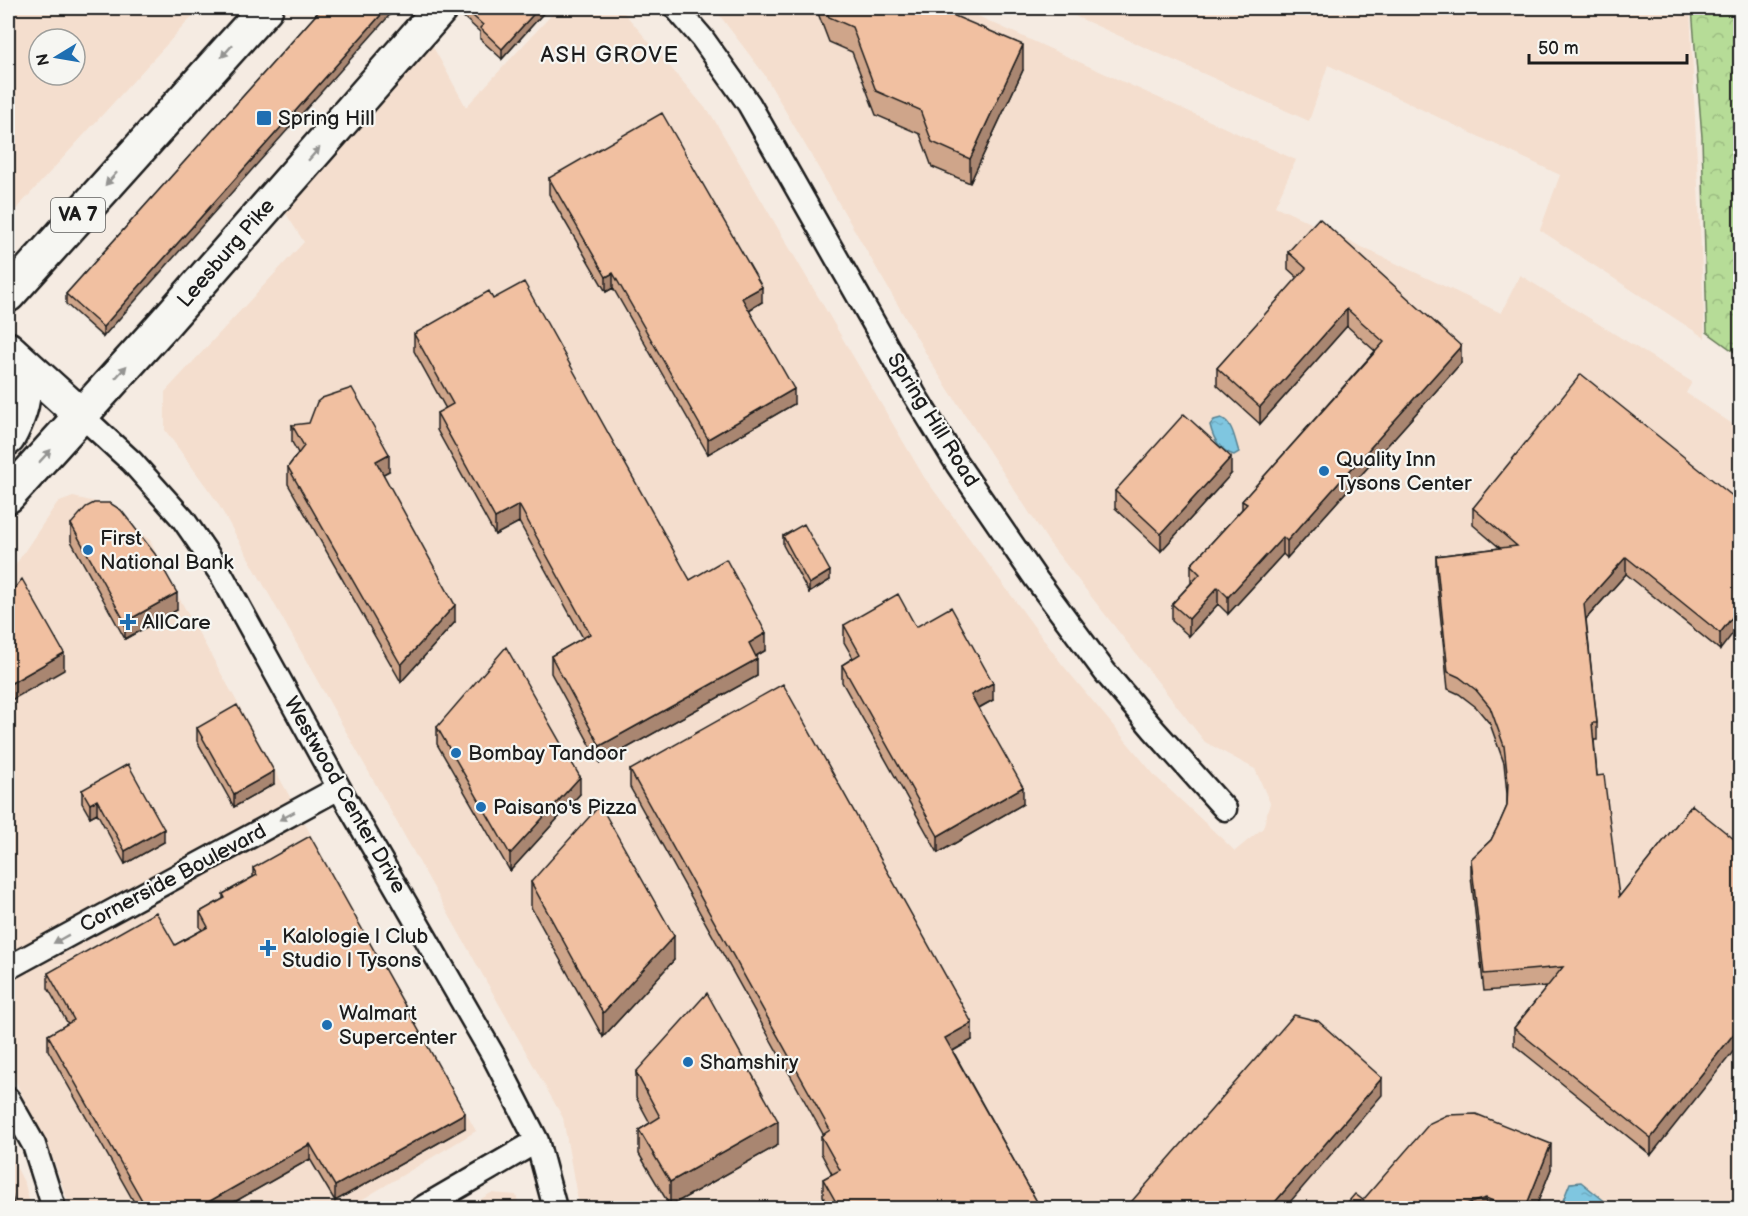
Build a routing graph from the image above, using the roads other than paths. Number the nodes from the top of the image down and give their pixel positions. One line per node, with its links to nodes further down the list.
1 (266, 8): 4 (main road, VA 7, one-way to 4)
2 (441, 8): 6 (main road, Leesburg Pike, one-way to 2)
3 (675, 8): 10 (street, Spring Hill Road)
4 (8, 295)
5 (10, 351): 6 (main road); 7 (main road)
6 (82, 416): 8 (main road, Leesburg Pike, one-way to 6); 9 (street, Westwood Center Drive)
7 (8, 438)
8 (8, 496)
9 (339, 788): 11 (street, Cornerside Boulevard, one-way to 11); 13 (street, Westwood Center Drive)
10 (1225, 809)
11 (8, 968)
12 (8, 1099): 14 (street)
13 (537, 1141): 15 (street); 16 (street, Westwood Center Drive)
14 (54, 1209)
15 (422, 1209)
16 (555, 1209)

